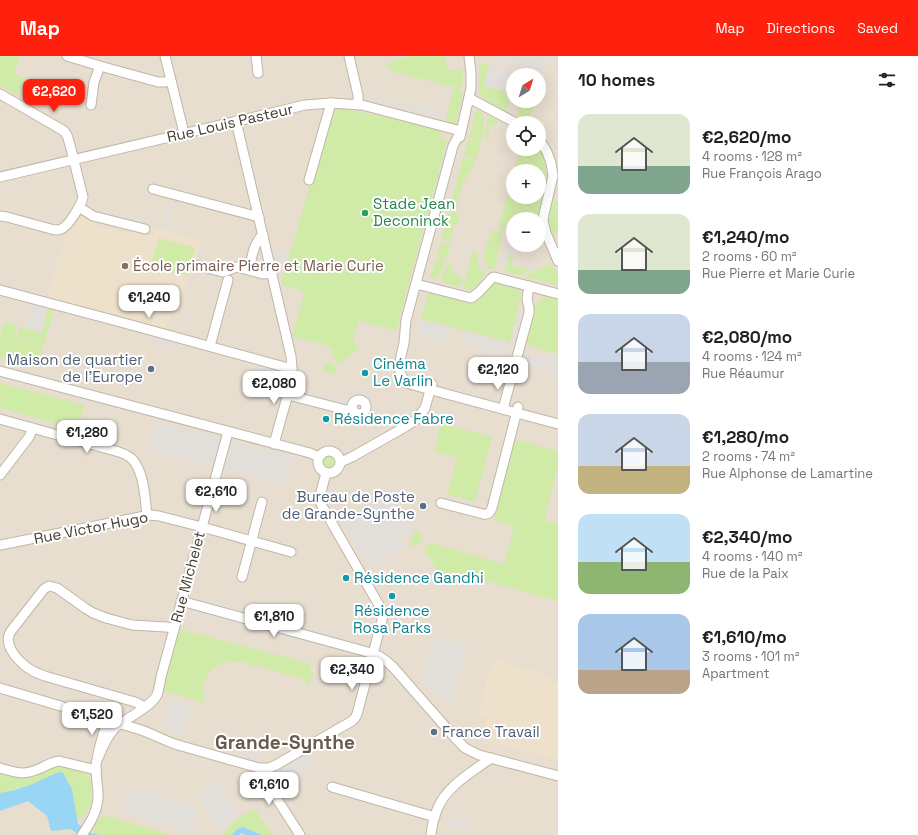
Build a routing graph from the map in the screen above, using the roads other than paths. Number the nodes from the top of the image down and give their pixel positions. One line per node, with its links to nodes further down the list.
1 (67, 56): 6 (street)
2 (165, 56): 8 (street)
3 (256, 56): 7 (street)
4 (349, 56): 13 (street)
5 (469, 56): 10 (street)
6 (100, 66): 8 (street); 12 (street)
7 (258, 73)
8 (171, 81): 17 (street)
9 (0, 94): 19 (street)
10 (469, 98): 14 (street); 16 (street)
11 (331, 103): 13 (street, Rue Louis Pasteur); 15 (street, Rue Louis Pasteur); 21 (street)
12 (91, 105)
13 (358, 105): 16 (street, Rue Louis Pasteur)
14 (506, 118)
15 (236, 121): 17 (street, Rue Louis Pasteur); 26 (street)
16 (461, 131): 34 (street)
17 (184, 134): 19 (street, Rue Louis Pasteur)
18 (546, 150): 23 (street)
19 (74, 160): 20 (street, Rue Louis Pasteur); 24 (street)
20 (0, 177)
21 (309, 180)
22 (153, 189): 26 (street)
23 (554, 193): 29 (street)
24 (79, 207): 25 (street); 27 (street)
25 (0, 216)
26 (259, 217): 28 (street)
27 (145, 229)
28 (263, 235): 31 (street); 32 (street)
29 (558, 261)
30 (195, 265): 31 (street)
31 (249, 270): 32 (street)
32 (272, 273): 39 (street)
33 (228, 280): 38 (street)
34 (419, 284): 35 (street); 41 (street)
35 (529, 286): 37 (street); 43 (street)
36 (0, 290): 38 (street)
37 (558, 294)
38 (210, 346): 39 (street)
39 (292, 369): 42 (street)
40 (0, 371): 50 (street)
41 (431, 387): 43 (street); 53 (street)
42 (288, 395): 44 (street); 51 (street)
43 (504, 406): 45 (street)
44 (353, 409)
45 (518, 410): 46 (street); 48 (street); 57 (street)
46 (558, 418)
47 (0, 420): 49 (street)
48 (558, 424)
49 (33, 428): 55 (street); 58 (street)
50 (228, 432): 51 (street); 59 (street, Rue Michelet)
51 (274, 444): 52 (street)
52 (319, 457): 53 (street); 54 (street)
53 (341, 462): 54 (street)
54 (326, 473): 66 (street)
55 (0, 475)
56 (262, 502): 60 (street)
57 (440, 503)
58 (147, 515): 59 (street, Rue Victor Hugo); 61 (street, Rue Victor Hugo)
59 (202, 527): 60 (street, Rue Victor Hugo); 64 (street, Rue Michelet)
60 (251, 541): 62 (street, Rue Victor Hugo); 63 (street)
61 (0, 545)
62 (291, 552)
63 (242, 577)
64 (181, 601): 65 (street, Rue Michelet); 66 (street)
65 (174, 628): 68 (street, Rue Michelet); 68 (street)
66 (373, 654): 71 (street); 75 (street)
67 (0, 688): 69 (street)
68 (143, 706): 69 (street, Rue Michelet); 70 (street, Rue Michelet)
69 (108, 720): 70 (street); 72 (street)
70 (121, 724): 72 (street, Rue Michelet); 75 (street)
71 (462, 745): 73 (street); 77 (street)
72 (98, 758): 76 (street)
73 (491, 758): 77 (street); 78 (street)
74 (0, 768): 76 (street)
75 (263, 769): 83 (street)
76 (96, 770): 81 (street)
77 (473, 771): 80 (street)
78 (558, 776)
79 (332, 787): 80 (street)
80 (434, 817): 84 (street)
81 (84, 830): 82 (street)
82 (77, 835)
83 (300, 835)
84 (430, 835)

